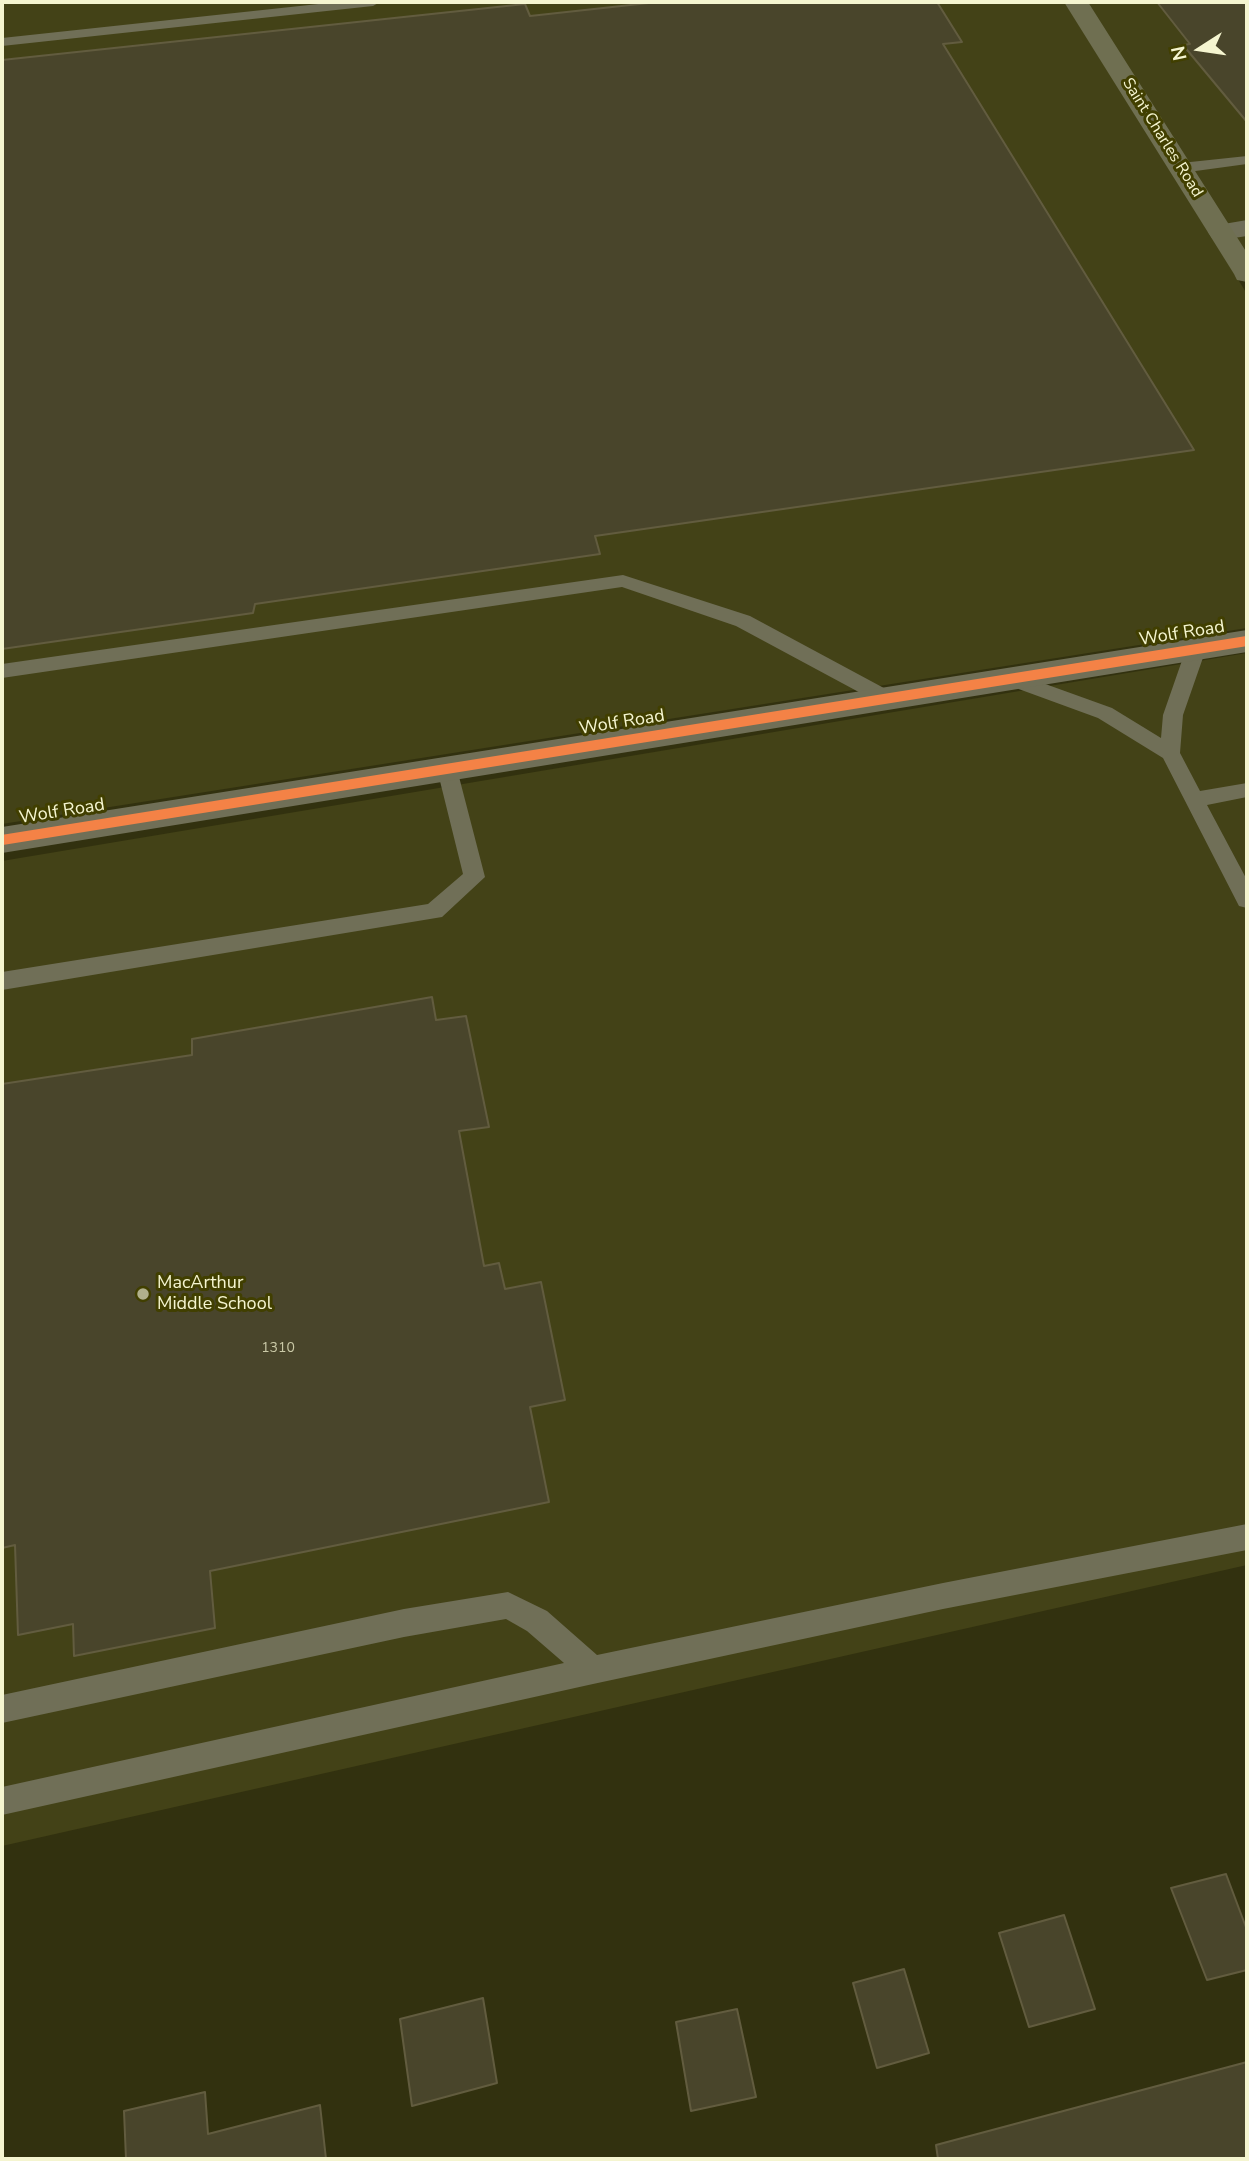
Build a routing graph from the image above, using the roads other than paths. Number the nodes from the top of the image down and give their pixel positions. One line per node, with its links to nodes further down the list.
1 (373, 2): 3 (lane)
2 (1076, 2): 5 (main road, Saint Charles Road)
3 (2, 42)
4 (1247, 160): 5 (lane)
5 (1181, 168): 7 (main road, Saint Charles Road)
6 (1247, 228): 7 (street)
7 (1221, 232): 8 (main road, Saint Charles Road)
8 (1247, 274)
9 (1247, 641): 10 (street, Wolf Road)
10 (1196, 649): 12 (street, Wolf Road); 14 (lane)
11 (2, 671): 13 (lane)
12 (1012, 678): 13 (street, Wolf Road); 14 (lane)
13 (888, 699): 15 (street, Wolf Road)
14 (1170, 753): 17 (lane)
15 (447, 769): 18 (street, Wolf Road); 20 (lane)
16 (1247, 790): 17 (lane)
17 (1194, 800): 19 (lane)
18 (2, 840)
19 (1247, 900)
20 (2, 981)
21 (1247, 1537): 22 (lane)
22 (593, 1670): 23 (lane); 24 (lane)
23 (2, 1709)
24 (2, 1801)

